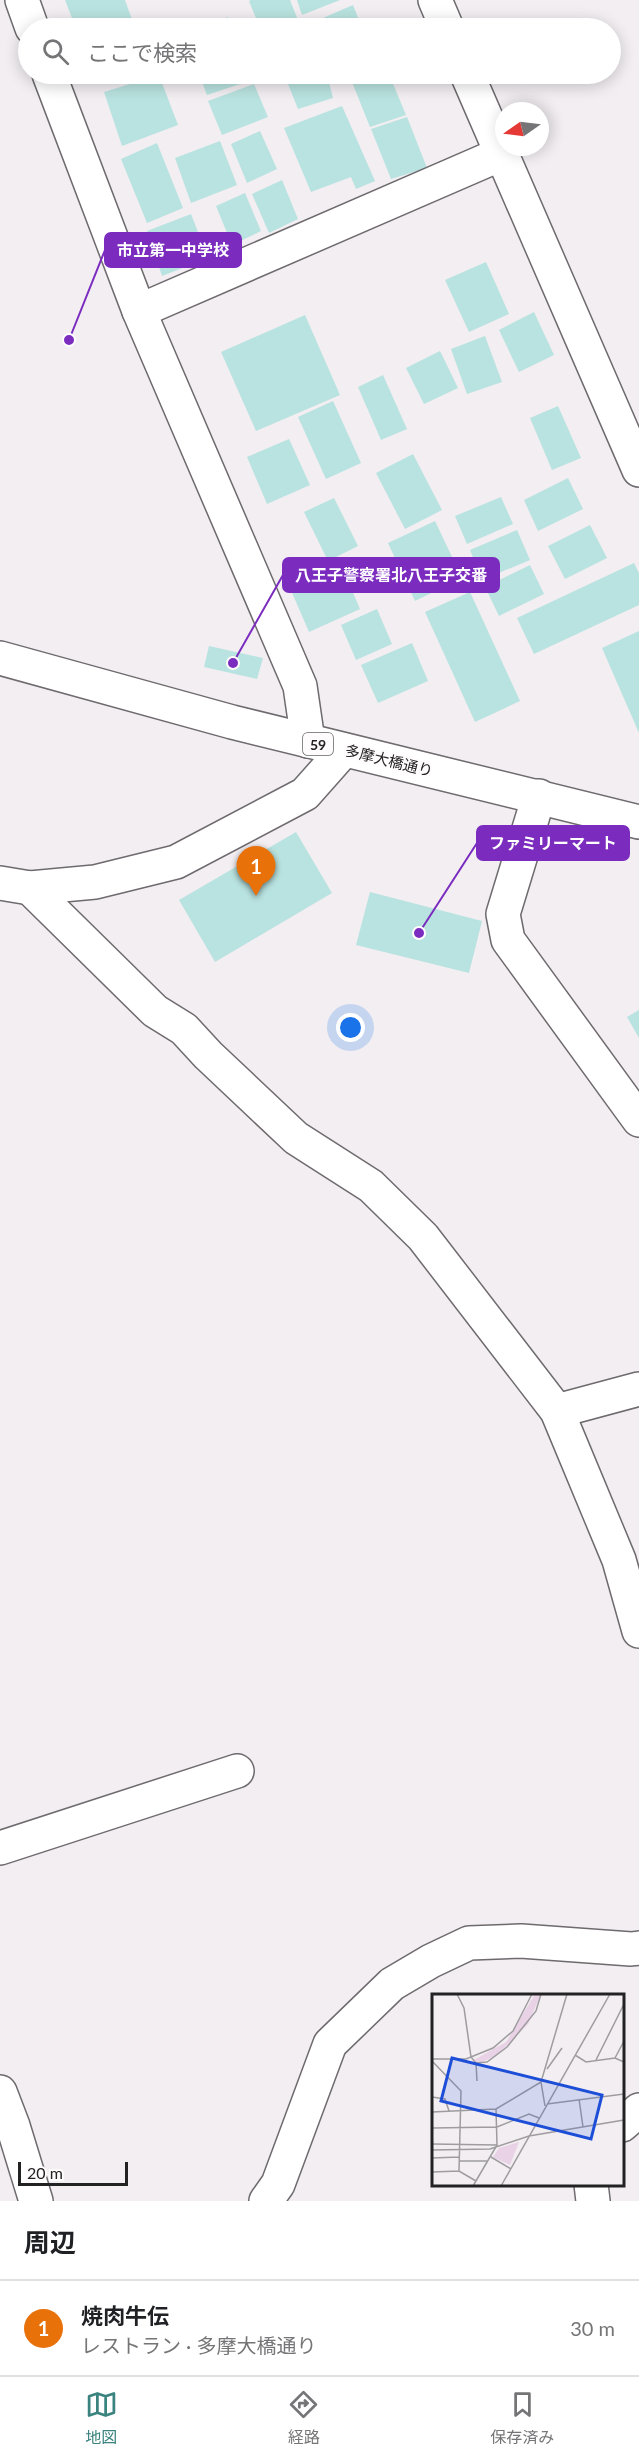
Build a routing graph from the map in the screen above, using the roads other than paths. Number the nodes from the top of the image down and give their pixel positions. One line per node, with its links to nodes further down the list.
1 (22, 0): 3 (street)
2 (435, 0): 4 (street)
3 (28, 18)
4 (443, 18)
5 (53, 84): 10 (street)
6 (471, 84): 7 (street)
7 (495, 140)
8 (496, 156): 10 (street)
9 (502, 156): 11 (street)
10 (139, 311): 13 (street)
11 (639, 470)
12 (0, 658): 13 (street, 多摩大橋通り / 59)
13 (308, 741): 14 (street, 多摩大橋通り / 59)
14 (344, 750): 15 (street, 多摩大橋通り / 59); 17 (street)
15 (539, 796): 16 (street, 多摩大橋通り / 59); 18 (street)
16 (639, 822)
17 (15, 886): 20 (street)
18 (639, 1120)
19 (639, 1389): 20 (street)
20 (557, 1411): 21 (street)
21 (639, 1631)
22 (237, 1771): 23 (street)
23 (0, 1848)
24 (639, 1948): 30 (street)
25 (0, 2092): 29 (street)
26 (639, 2110): 27 (street)
27 (624, 2123)
28 (591, 2186): 31 (street)
29 (36, 2201)
30 (266, 2201)
31 (592, 2201)

